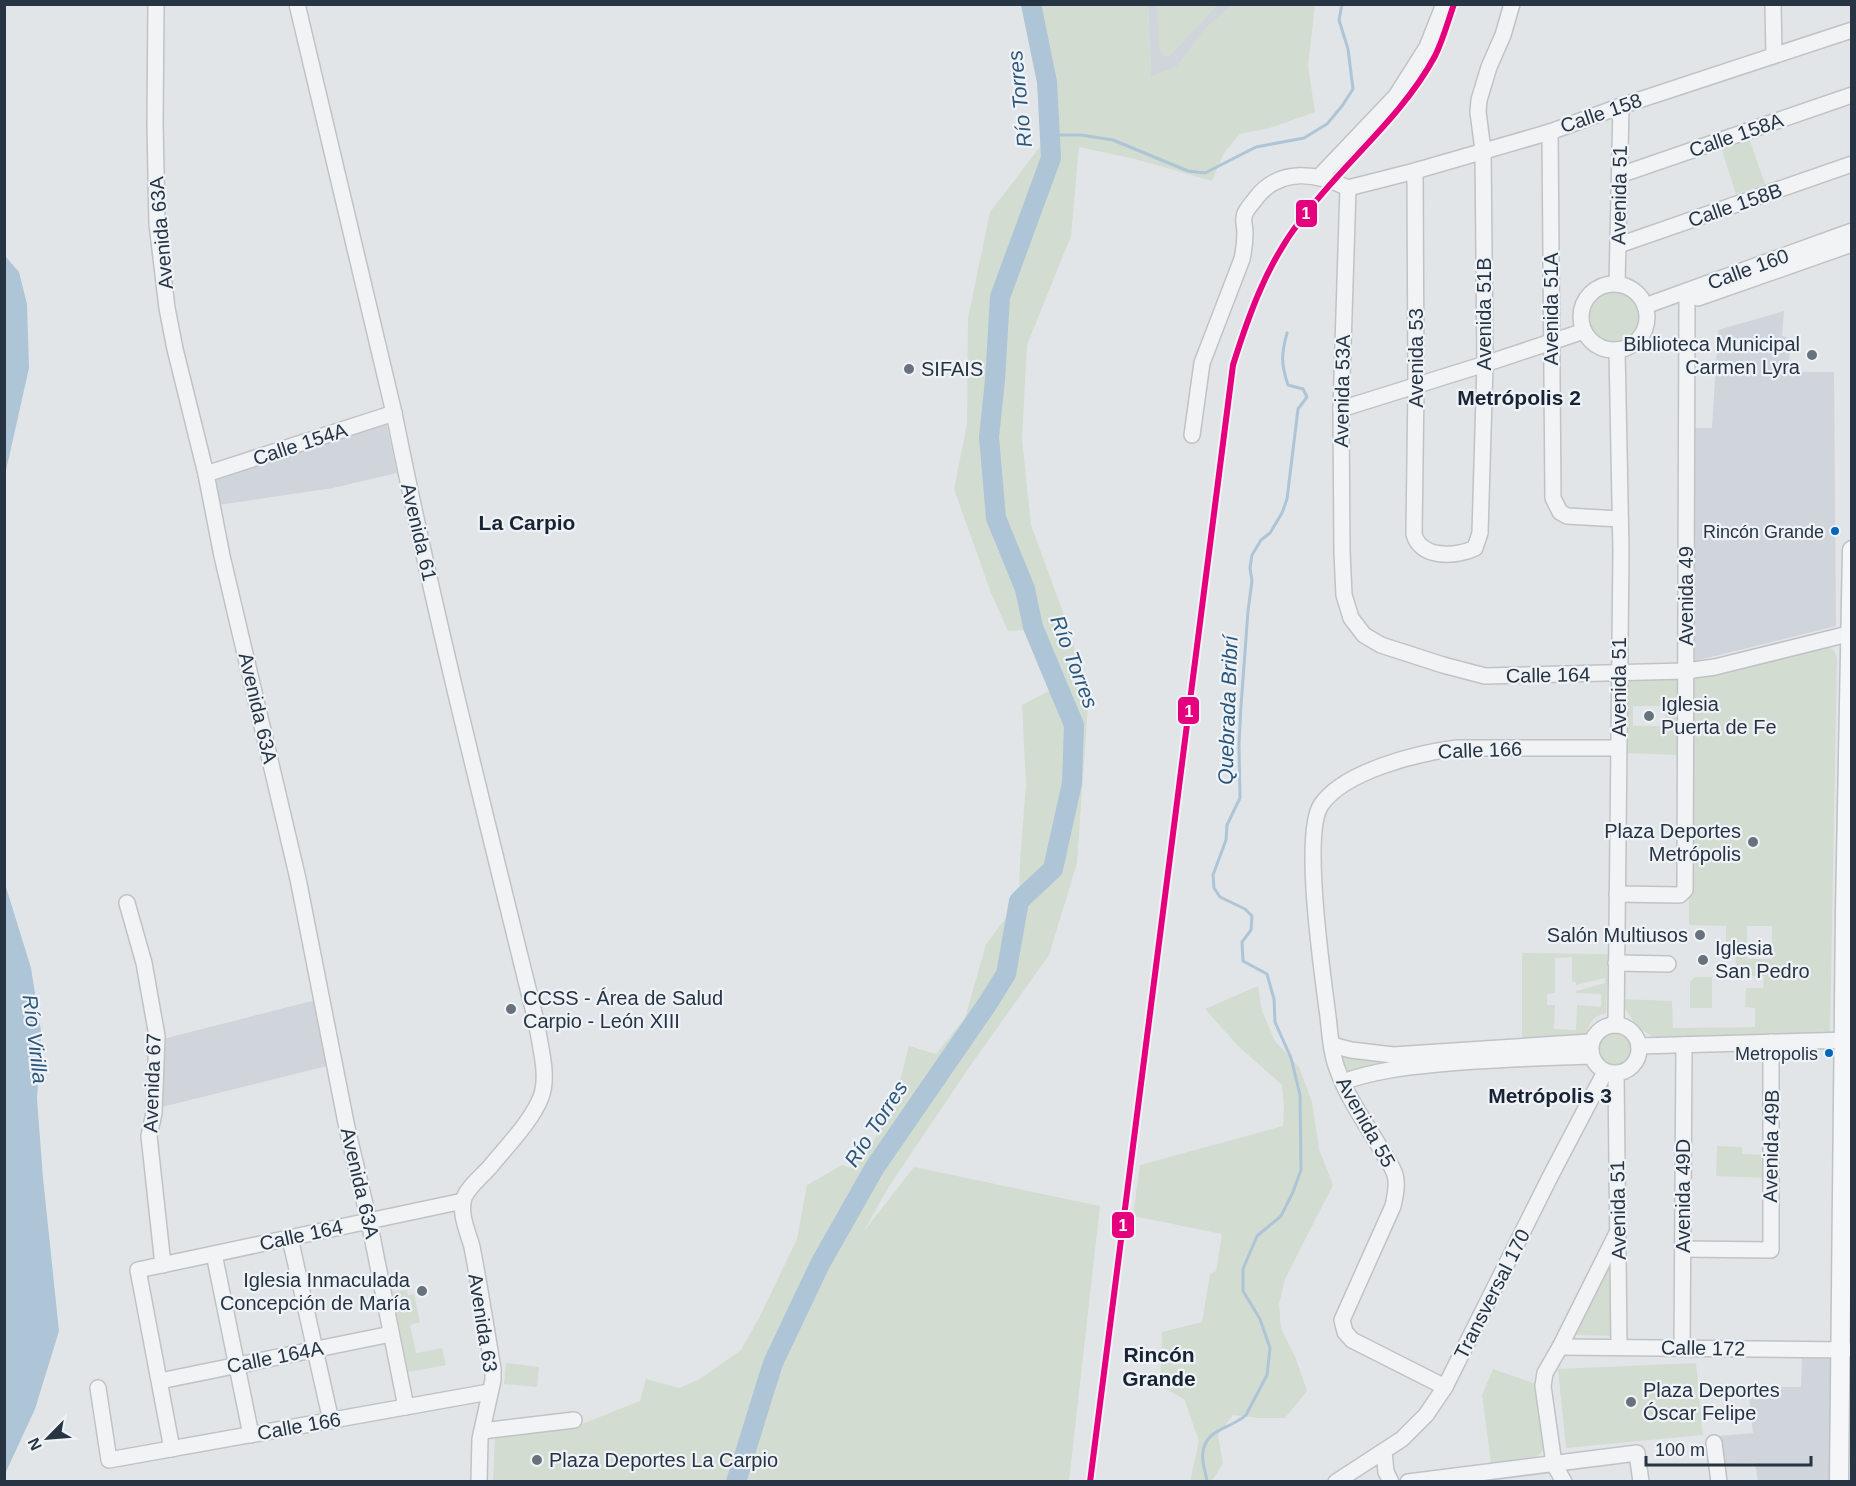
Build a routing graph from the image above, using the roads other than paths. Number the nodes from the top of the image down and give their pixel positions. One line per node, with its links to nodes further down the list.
1 (156, 4): 31 (street, Avenida 63A)
2 (297, 4): 29 (street, Avenida 61)
3 (1444, 4): 15 (street)
4 (1512, 4): 11 (street, Avenida 51B)
5 (1773, 4): 7 (street)
6 (1851, 30): 7 (street, Calle 158)
7 (1774, 55): 9 (street, Calle 158)
8 (1851, 95): 14 (street, Calle 158A)
9 (1621, 106): 10 (street, Calle 158); 14 (street, Avenida 51)
10 (1550, 132): 11 (street, Calle 158); 24 (street, Avenida 51A)
11 (1483, 150): 13 (street, Calle 158); 26 (street, Avenida 51B)
12 (1851, 164): 19 (street, Calle 158B)
13 (1415, 171): 16 (street, Calle 158); 27 (street, Avenida 53)
14 (1620, 175): 19 (street, Avenida 51)
15 (1320, 176): 16 (street); 30 (street)
16 (1348, 188): 28 (street, Avenida 53A)
17 (1851, 231): 22 (street, Calle 160)
18 (1851, 244): 21 (street, Calle 160)
19 (1619, 245): 20 (street, Avenida 51)
20 (1617, 284): 22 (street); 23 (street)
21 (1687, 301): 22 (street, Calle 160); 37 (street, Avenida 49)
22 (1646, 311): 25 (street)
23 (1584, 331): 24 (street); 25 (street)
24 (1551, 342): 26 (street); 32 (street, Avenida 51A)
25 (1617, 350): 32 (street, Avenida 51)
26 (1485, 364): 27 (street); 33 (street, Avenida 51B)
27 (1416, 386): 28 (street); 33 (street, Avenida 53)
28 (1341, 409): 35 (street, Avenida 53A)
29 (394, 413): 31 (street, Calle 154A); 56 (street, Avenida 61)
30 (1192, 435)
31 (206, 474): 57 (street, Avenida 63A)
32 (1620, 519): 38 (street, Avenida 51)
33 (1418, 544)
34 (1851, 550): 36 (main road)
35 (1344, 595): 38 (street, Calle 164)
36 (1850, 633): 37 (street, Calle 164); 44 (main road)
37 (1686, 671): 38 (street, Calle 164); 42 (street, Avenida 49)
38 (1618, 674): 39 (street, Avenida 51)
39 (1618, 748): 40 (street, Calle 166); 42 (street, Avenida 51)
40 (1320, 807): 50 (street, Avenida 55)
41 (1851, 835): 44 (main road)
42 (1617, 894): 45 (street, Avenida 51)
43 (128, 903): 62 (street, Avenida 67)
44 (1849, 911): 48 (main road)
45 (1616, 963): 46 (street); 47 (street, Avenida 51)
46 (1668, 964)
47 (1616, 1024): 52 (street); 53 (street)
48 (1846, 1040): 49 (street); 68 (main road)
49 (1771, 1042): 51 (street); 60 (street, Avenida 49B)
50 (1332, 1045): 53 (street); 55 (street, Avenida 55)
51 (1683, 1045): 52 (street); 60 (street, Avenida 49D)
52 (1639, 1046): 54 (street)
53 (1591, 1049): 54 (street); 55 (street)
54 (1610, 1073): 58 (street, Avenida 51); 71 (street, Transversal 170)
55 (1343, 1082): 71 (street, Avenida 55)
56 (463, 1200): 57 (street, Calle 164); 73 (street, Avenida 63)
57 (369, 1221): 59 (street, Calle 164); 63 (street, Avenida 63A)
58 (1618, 1232): 64 (street); 65 (street, Avenida 51)
59 (290, 1238): 61 (street, Calle 164); 67 (street)
60 (1683, 1249): 66 (street, Avenida 49D)
61 (214, 1254): 62 (street, Calle 164); 69 (street)
62 (163, 1265): 70 (street, Calle 164)
63 (391, 1334): 67 (street, Calle 164A); 74 (street, Avenida 63A)
64 (1560, 1347): 65 (street, Calle 172); 82 (street)
65 (1619, 1347): 66 (street, Calle 172)
66 (1682, 1347): 68 (street, Calle 172)
67 (316, 1349): 69 (street, Calle 164A); 76 (street)
68 (1843, 1350): 91 (main road); 92 (main road)
69 (238, 1364): 70 (street, Calle 164A); 78 (street)
70 (160, 1381): 80 (street)
71 (1445, 1387): 81 (street, Transversal 170)
72 (98, 1388): 80 (street, Calle 166)
73 (489, 1392): 74 (street, Calle 166); 77 (street, Avenida 63)
74 (406, 1407): 76 (street, Calle 166)
75 (573, 1420): 77 (street)
76 (331, 1421): 78 (street, Calle 166)
77 (482, 1431): 85 (street, Avenida 63)
78 (251, 1435): 80 (street, Calle 166)
79 (1714, 1443): 90 (street)
80 (172, 1449)
81 (1384, 1452): 86 (street, Transversal 170); 87 (street)
82 (1554, 1464): 83 (street); 88 (street); 89 (street)
83 (1488, 1477): 84 (street)
84 (1413, 1481)
85 (479, 1482)
86 (1336, 1482)
87 (1391, 1482)
88 (1564, 1482)
89 (1641, 1482)
90 (1719, 1482)
91 (1839, 1482)
92 (1845, 1482)

